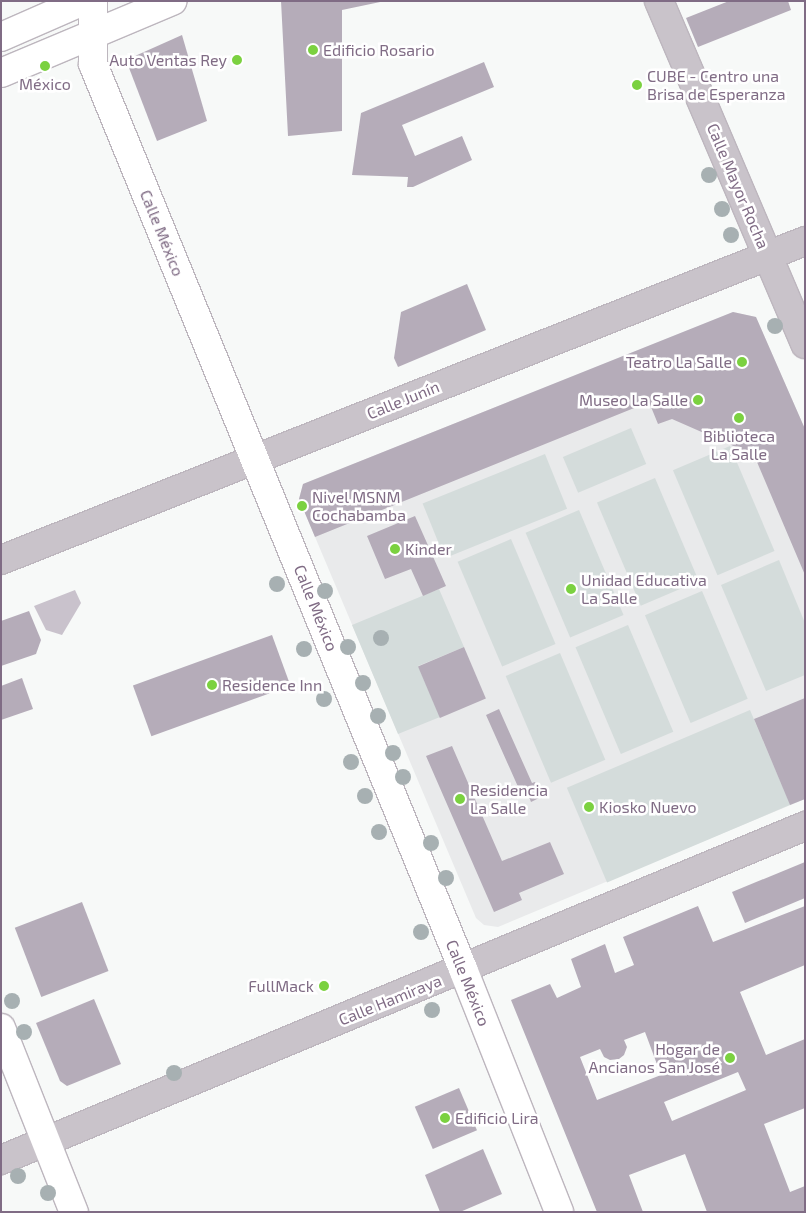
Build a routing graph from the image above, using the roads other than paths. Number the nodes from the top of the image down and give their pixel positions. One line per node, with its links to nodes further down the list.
1 (83, 1): 6 (main road)
2 (93, 1): 5 (main road, Calle México)
3 (172, 1): 5 (main road)
4 (659, 1): 9 (street, Calle Mayor Rocha)
5 (94, 33): 7 (main road); 11 (main road, Calle México)
6 (1, 37)
7 (1, 73)
8 (805, 240): 9 (street, Calle Junín)
9 (768, 256): 10 (street, Calle Mayor Rocha); 11 (street, Calle Junín)
10 (805, 344)
11 (254, 458): 12 (street, Calle Junín); 14 (main road, Calle México)
12 (1, 560)
13 (805, 826): 14 (street, Calle Hamiraya)
14 (463, 969): 16 (street, Calle Hamiraya); 19 (main road, Calle México)
15 (1, 1028): 16 (main road)
16 (45, 1142): 17 (street, Calle Hamiraya); 18 (main road)
17 (1, 1160)
18 (74, 1212)
19 (560, 1212)

